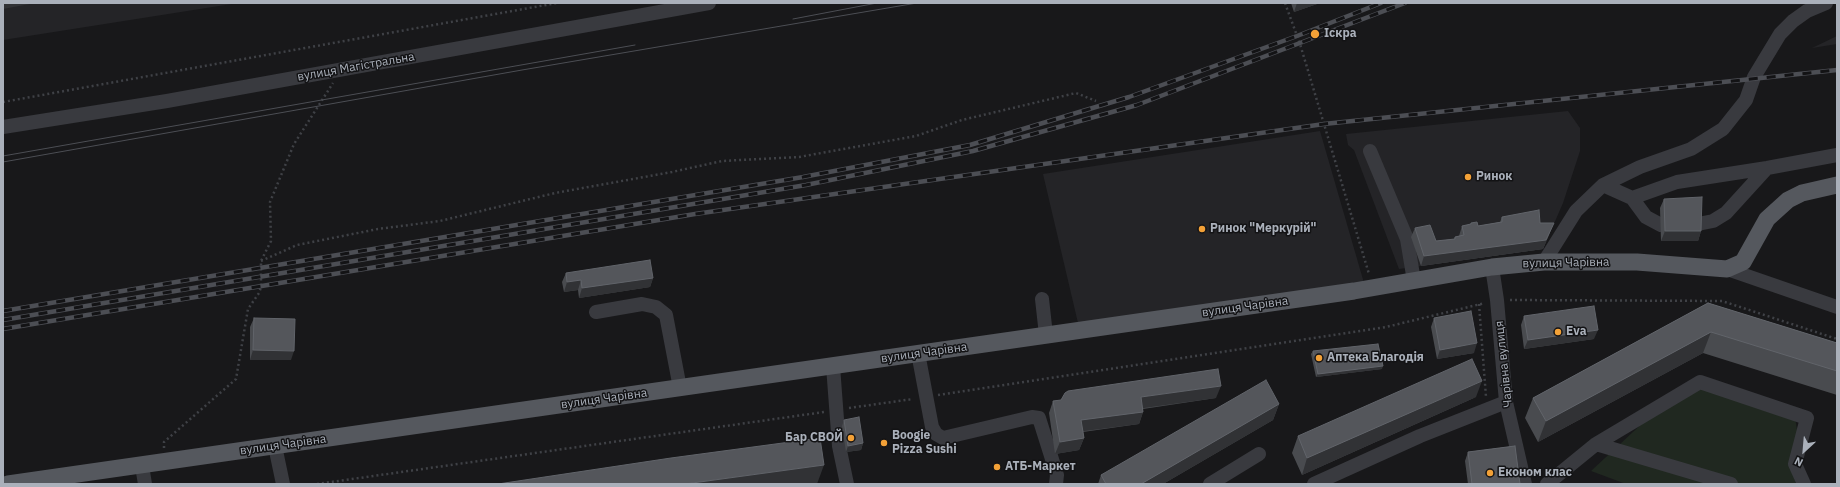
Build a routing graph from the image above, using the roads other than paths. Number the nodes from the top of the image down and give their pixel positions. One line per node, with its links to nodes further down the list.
1 (708, 3): 3 (street, вулиця Магістральна)
2 (1826, 3): 7 (street)
3 (3, 127)
4 (1370, 151): 15 (street)
5 (1837, 155): 6 (street)
6 (1767, 168): 9 (street); 10 (street)
7 (1603, 185): 9 (street); 12 (street)
8 (1837, 185): 14 (main road)
9 (1632, 198): 11 (street)
10 (1698, 224)
11 (1661, 225)
12 (1544, 262): 13 (main road, вулиця Чарівна); 14 (main road, вулиця Чарівна)
13 (1492, 267): 15 (main road, вулиця Чарівна); 23 (street, Чарівна вулиця)
14 (1727, 270): 17 (street, вулиця Чарівна)
15 (1414, 281): 19 (main road, вулиця Чарівна)
16 (1042, 299): 19 (street)
17 (1837, 307)
18 (596, 312): 22 (street)
19 (1046, 335): 20 (main road, вулиця Чарівна)
20 (918, 353): 21 (main road, вулиця Чарівна); 32 (street)
21 (833, 366): 22 (main road, вулиця Чарівна); 31 (street)
22 (680, 388): 25 (main road, вулиця Чарівна)
23 (1506, 402): 34 (street); 35 (street, Чарівна вулиця)
24 (1596, 444): 36 (street); 37 (street); 38 (street)
25 (275, 446): 27 (main road, вулиця Чарівна); 30 (street)
26 (1259, 454): 33 (street)
27 (142, 466): 28 (main road, вулиця Чарівна); 29 (street)
28 (6, 484)
29 (145, 484)
30 (283, 484)
31 (847, 484)
32 (1056, 484)
33 (1210, 484)
34 (1314, 484)
35 (1525, 484)
36 (1547, 484)
37 (1731, 484)
38 (1804, 484)

